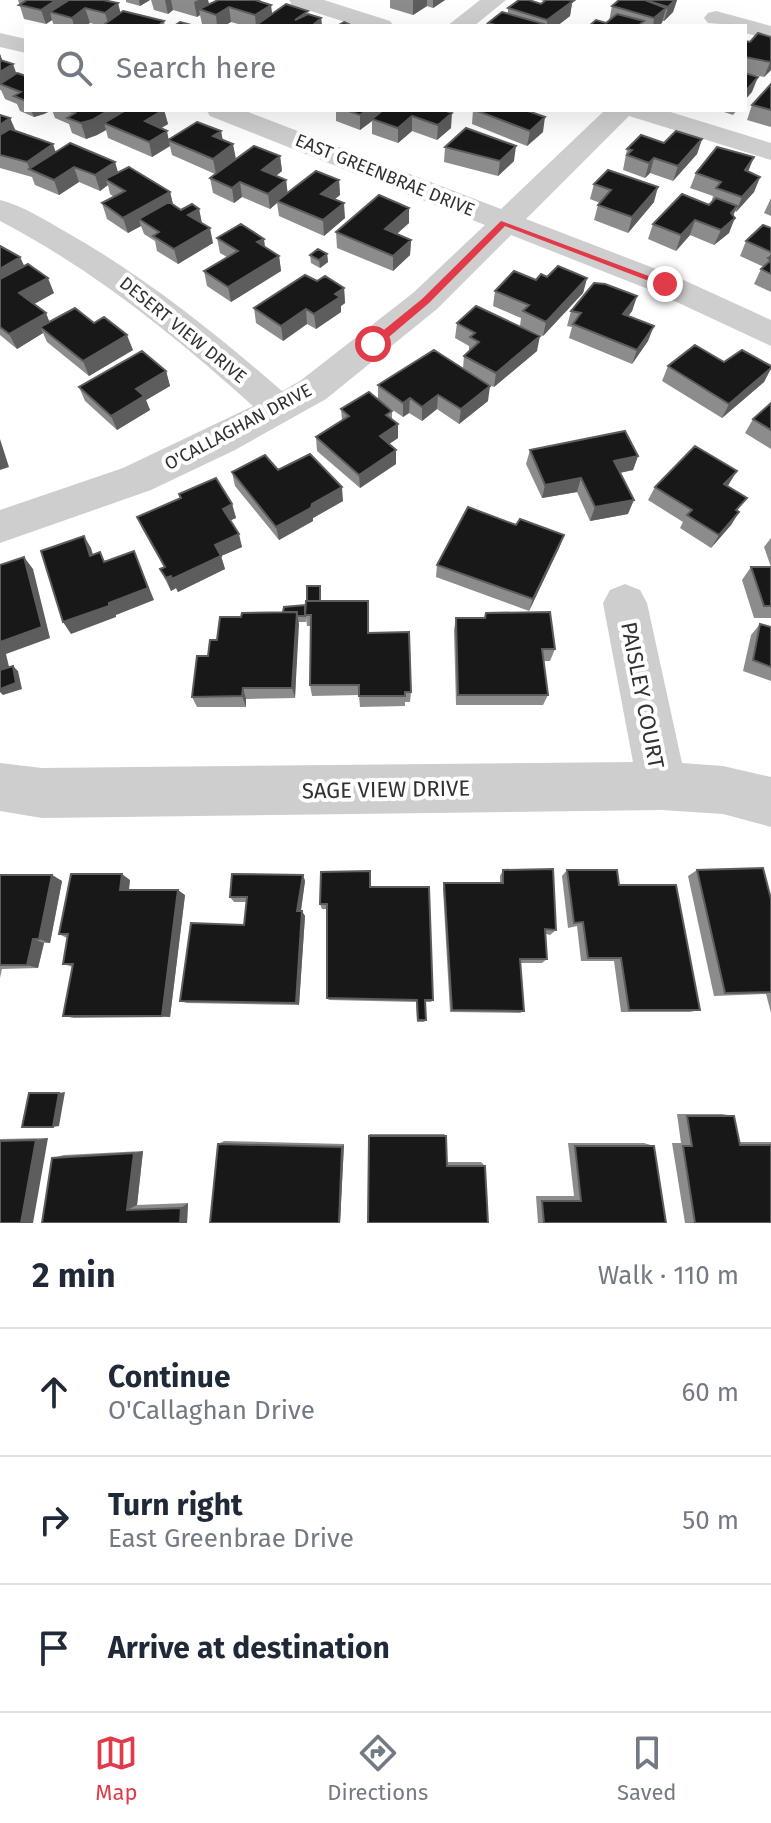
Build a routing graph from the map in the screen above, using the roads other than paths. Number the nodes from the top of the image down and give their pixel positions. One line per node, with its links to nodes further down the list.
1 (300, 0): 5 (street)
2 (495, 0): 6 (street)
3 (734, 0): 4 (street)
4 (712, 22)
5 (376, 24)
6 (462, 24)
7 (747, 29): 8 (street)
8 (771, 33)
9 (0, 40): 10 (street)
10 (24, 46)
11 (224, 112): 16 (street, EAST GREENBRAE DRIVE)
12 (618, 112): 16 (street, O'CALLAGHAN DRIVE)
13 (642, 112): 14 (street)
14 (771, 152)
15 (0, 209): 18 (street, DESERT VIEW DRIVE)
16 (504, 223): 17 (street, EAST GREENBRAE DRIVE); 18 (street, O'CALLAGHAN DRIVE)
17 (771, 334)
18 (279, 409): 19 (street, O'CALLAGHAN DRIVE)
19 (0, 527)
20 (625, 603): 21 (street, PAISLEY COURT)
21 (662, 786): 22 (street, SAGE VIEW DRIVE); 23 (street, SAGE VIEW DRIVE)
22 (0, 787)
23 (771, 802)

